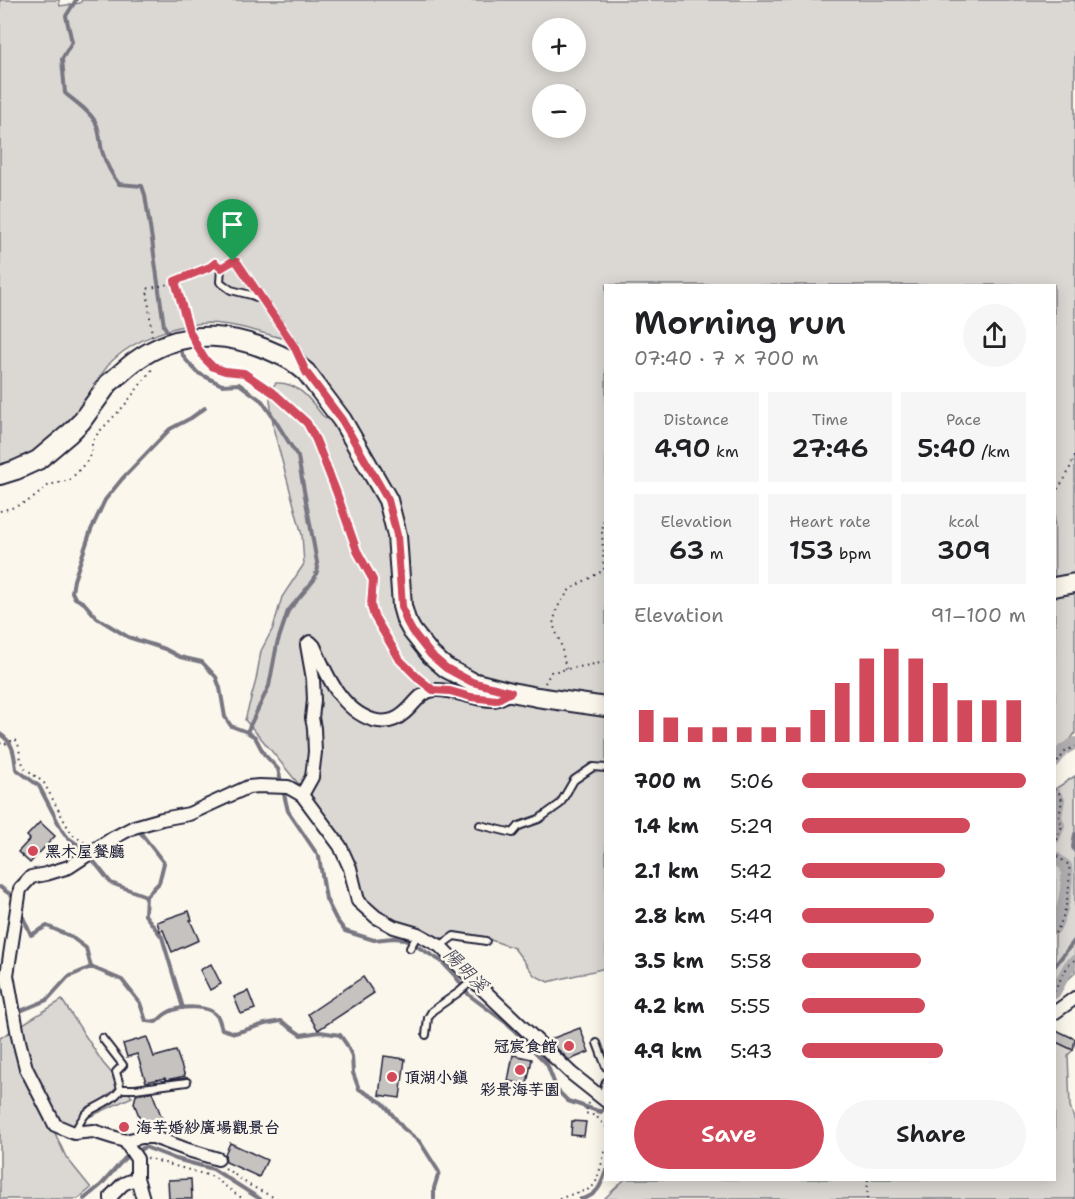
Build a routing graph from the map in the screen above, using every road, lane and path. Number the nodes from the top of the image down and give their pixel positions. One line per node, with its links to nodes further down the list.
1 (221, 268): 2 (path); 4 (lane); 4 (lane)
2 (173, 282): 3 (path); 5 (path)
3 (150, 288)
4 (262, 299): 7 (lane)
5 (189, 330)
6 (198, 348): 18 (path)
7 (299, 367): 9 (main road, bridge); 19 (main road)
8 (1075, 456): 10 (path)
9 (0, 475)
10 (1056, 491)
11 (604, 518): 13 (path)
12 (604, 570): 17 (path)
13 (604, 570)
14 (1075, 583): 15 (main road)
15 (1056, 586)
16 (604, 662): 17 (path)
17 (566, 669): 20 (path)
18 (433, 690): 19 (street); 27 (street)
19 (511, 692): 20 (main road)
20 (537, 697): 21 (main road)
21 (604, 707)
22 (2, 744): 30 (path)
23 (1075, 746): 24 (path)
24 (1056, 764)
25 (604, 768): 28 (lane)
26 (1056, 791): 29 (path)
27 (302, 795): 30 (street); 33 (street)
28 (480, 825)
29 (1056, 843)
30 (95, 851): 50 (street)
31 (1056, 854): 32 (path)
32 (1056, 931)
33 (418, 934): 35 (street); 36 (lane)
34 (486, 941): 35 (lane)
35 (440, 946): 38 (street)
36 (410, 948)
37 (1075, 960): 39 (path)
38 (471, 982): 42 (lane); 48 (street)
39 (1056, 987)
40 (1075, 998): 41 (street)
41 (1056, 1012)
42 (426, 1035)
43 (102, 1038): 47 (lane)
44 (597, 1043): 45 (lane)
45 (604, 1062)
46 (187, 1082): 47 (lane)
47 (121, 1089): 50 (lane)
48 (599, 1100): 49 (path)
49 (604, 1125)
50 (74, 1133): 51 (street)
51 (131, 1151): 53 (street); 54 (street); 59 (path)
52 (604, 1155): 56 (path)
53 (218, 1159)
54 (137, 1178): 57 (street); 58 (street)
55 (868, 1181): 62 (path)
56 (578, 1192): 60 (path); 61 (path)
57 (111, 1199)
58 (143, 1199)
59 (245, 1199)
60 (559, 1199)
61 (580, 1199)
62 (867, 1199)

